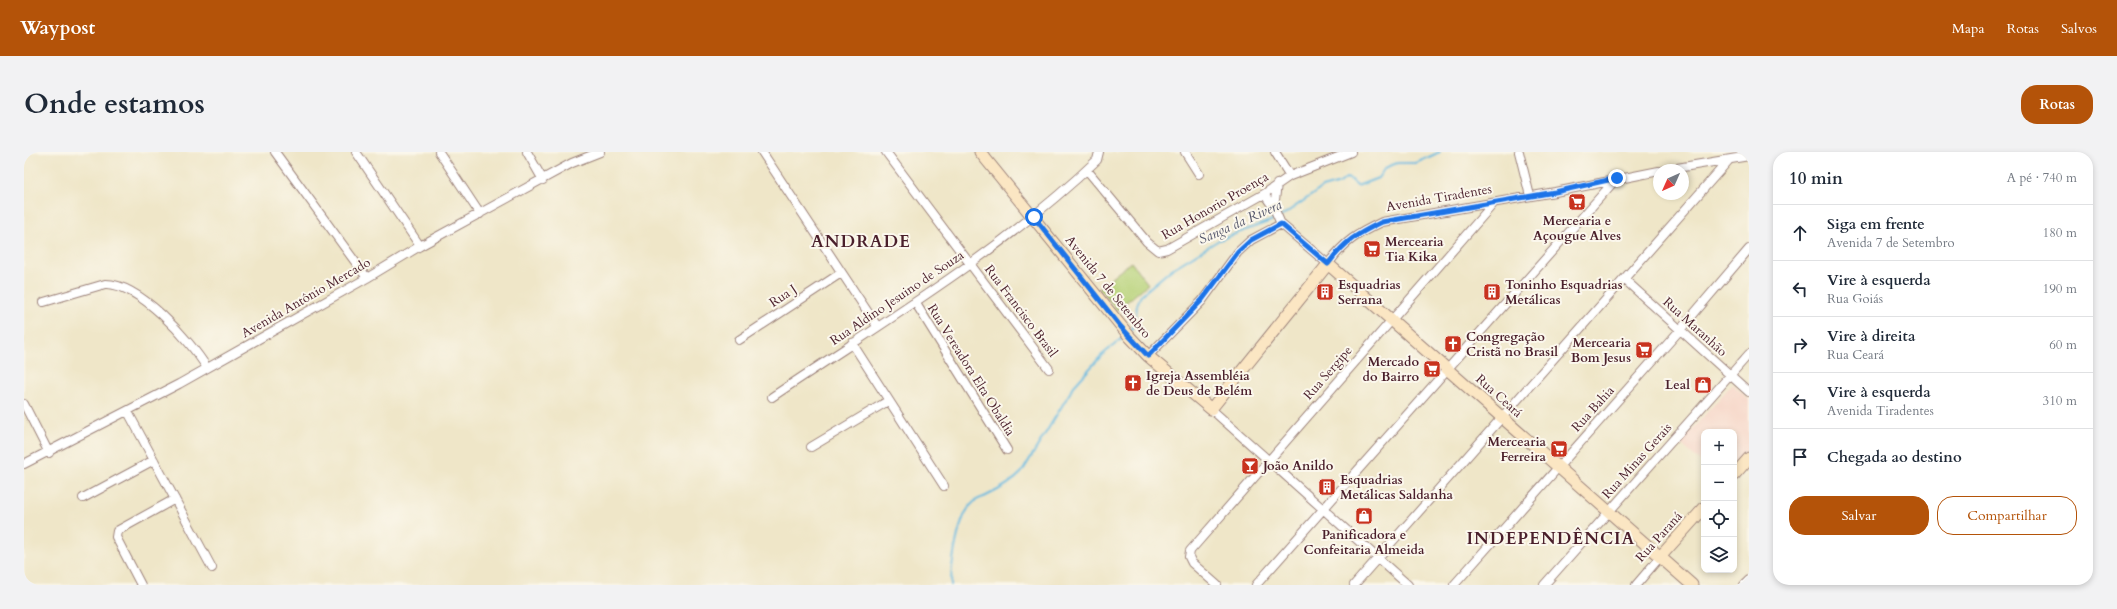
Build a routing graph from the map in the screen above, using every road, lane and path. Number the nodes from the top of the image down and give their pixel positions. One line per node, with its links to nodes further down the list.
1 (275, 152): 36 (street)
2 (356, 152): 31 (street)
3 (439, 152): 28 (street)
4 (527, 152): 22 (street)
5 (600, 152): 22 (street, Avenida Antônio Mercado)
6 (762, 152): 35 (street)
7 (886, 152): 33 (street, Rua Francisco Brasil)
8 (980, 152): 29 (street, Avenida 7 de Setembro)
9 (1099, 152): 17 (street, Rua Aldino Jesuino de Souza)
10 (1185, 152): 19 (street)
11 (1276, 152): 20 (street)
12 (1351, 152): 20 (street, Rua Honorio Proença)
13 (1519, 152): 25 (street)
14 (1749, 156): 15 (street)
15 (1729, 160): 16 (street); 37 (street)
16 (1689, 166)
17 (1087, 170): 24 (street, Rua Honorio Proença); 29 (street, Rua Aldino Jesuino de Souza)
18 (1653, 172): 21 (street, Avenida Tiradentes)
19 (1199, 174)
20 (1290, 176): 23 (street, Rua Honorio Proença)
21 (1617, 178): 25 (street, Avenida Tiradentes); 48 (street)
22 (543, 180): 28 (street, Avenida Antônio Mercado)
23 (1278, 184): 24 (street, Rua Honorio Proença); 27 (street)
24 (1264, 194): 27 (street, Rua Ceará)
25 (1530, 196): 26 (street, Avenida Tiradentes)
26 (1494, 203): 34 (street, Avenida Tiradentes); 40 (street, Rua Sergipe)
27 (1274, 208): 30 (street, Rua Ceará)
28 (480, 214): 31 (street, Avenida Antônio Mercado)
29 (1034, 217): 33 (street, Rua Aldino Jesuino de Souza); 46 (street, Avenida 7 de Setembro)
30 (1280, 222): 34 (street, Rua Ceará); 46 (street)
31 (420, 246): 36 (street, Avenida Antônio Mercado)
32 (1749, 249): 42 (street, Rua Bahia)
33 (970, 264): 39 (street, Rua Aldino Jesuino de Souza); 49 (street, Rua Francisco Brasil)
34 (1328, 264): 40 (street, Rua Ceará); 55 (street, Avenida Tiradentes)
35 (841, 273): 41 (street); 43 (street, Rua J)
36 (366, 278): 47 (street, Avenida Antônio Mercado)
37 (1624, 279): 42 (street, Rua Maranhão); 57 (street)
38 (44, 302): 47 (street)
39 (915, 302): 41 (street, Rua Aldino Jesuino de Souza); 59 (street, Rua Vereadora Elta Obaldia)
40 (1391, 319): 48 (street, Rua Ceará); 63 (street, Rua Sergipe)
41 (877, 326): 44 (street, Rua Aldino Jesuino de Souza)
42 (1680, 330): 50 (street, Rua Maranhão); 65 (street, Rua Bahia)
43 (739, 340)
44 (852, 343): 52 (street, Rua Aldino Jesuino de Souza); 53 (street)
45 (1749, 354): 50 (street, Rua Minas Gerais)
46 (1148, 356): 55 (street, Avenida 7 de Setembro)
47 (207, 368): 56 (street, Avenida Antônio Mercado)
48 (1447, 368): 57 (street, Rua Ceará); 70 (street)
49 (1049, 369)
50 (1730, 375): 51 (street, Rua Maranhão); 72 (street, Rua Minas Gerais)
51 (1749, 392)
52 (772, 397)
53 (888, 401): 58 (street); 67 (street)
54 (24, 404): 60 (street)
55 (1211, 409): 63 (street, Avenida 7 de Setembro)
56 (128, 412): 60 (street, Avenida Antônio Mercado); 62 (street)
57 (1502, 418): 65 (street, Rua Ceará); 74 (street)
58 (811, 446)
59 (1007, 450)
60 (49, 453): 64 (street, Avenida Antônio Mercado)
61 (1749, 458): 66 (street)
62 (154, 460): 68 (street); 69 (street)
63 (1267, 461): 70 (street, Avenida 7 de Setembro); 78 (street, Rua Sergipe)
64 (24, 464)
65 (1557, 467): 72 (street, Rua Ceará); 82 (street, Rua Bahia)
66 (1737, 472)
67 (944, 486)
68 (83, 498)
69 (175, 499): 75 (street); 77 (street)
70 (1323, 510): 74 (street, Avenida 7 de Setembro); 79 (street)
71 (1701, 511): 73 (street, Rua Paraná)
72 (1608, 512): 73 (street, Rua Ceará); 83 (street, Rua Minas Gerais)
73 (1660, 557): 84 (street, Rua Paraná); 85 (street, Rua Ceará)
74 (1378, 558): 80 (street); 81 (street, Avenida 7 de Setembro)
75 (212, 568)
76 (1749, 580): 86 (street)
77 (141, 585)
78 (1217, 585)
79 (1256, 585)
80 (1354, 585)
81 (1408, 585)
82 (1454, 585)
83 (1544, 585)
84 (1636, 585)
85 (1692, 585)
86 (1744, 585)

